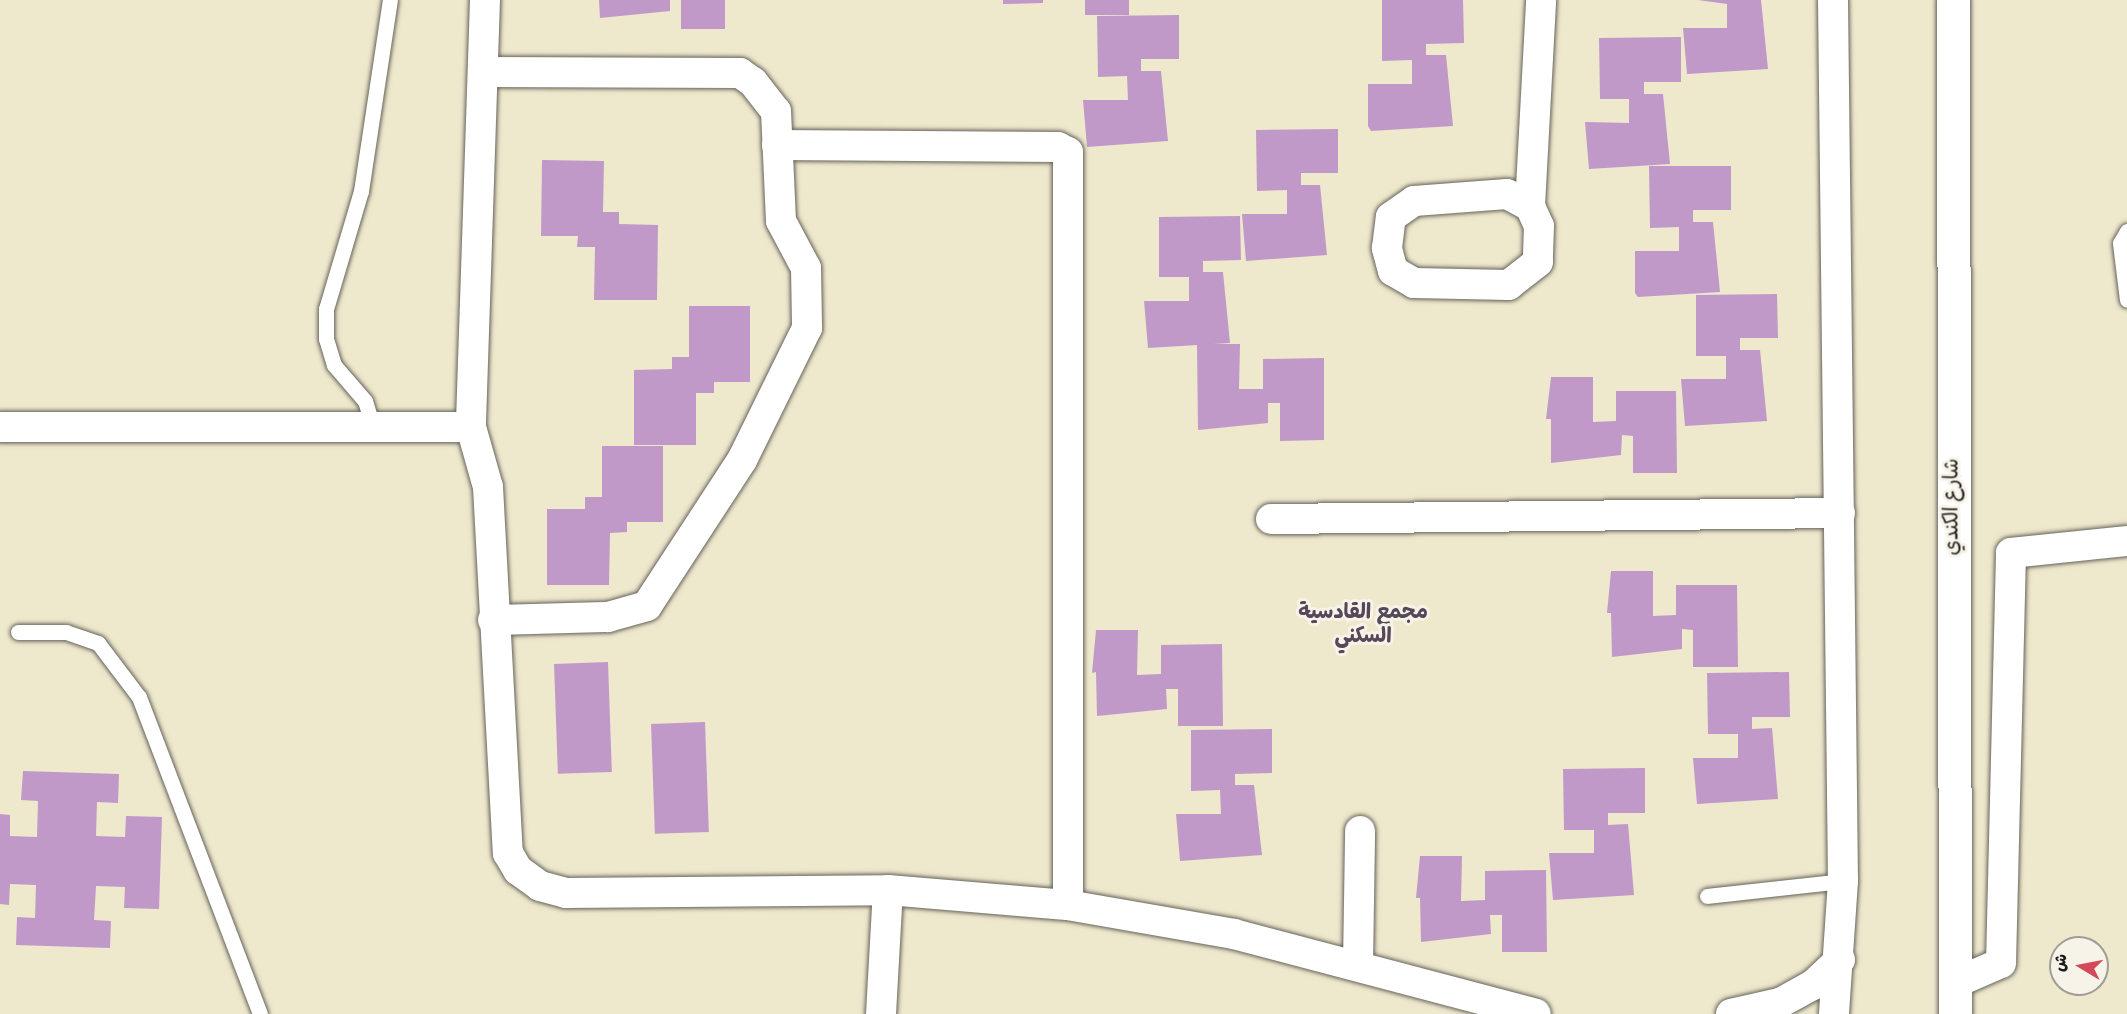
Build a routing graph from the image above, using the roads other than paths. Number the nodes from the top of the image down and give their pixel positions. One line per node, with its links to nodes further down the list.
1 (390, 0): 12 (lane)
2 (485, 0): 6 (street)
3 (1541, 0): 8 (street)
4 (1833, 0): 14 (street)
5 (1953, 0): 26 (street, شارع الكندي)
6 (486, 72): 7 (street); 13 (street)
7 (777, 145): 17 (street); 23 (street)
8 (1530, 206): 8 (street)
9 (2127, 231): 10 (lane)
10 (2127, 300)
11 (0, 427): 12 (street)
12 (373, 427): 13 (street)
13 (471, 427): 17 (street)
14 (1840, 513): 15 (street); 20 (street)
15 (1270, 519)
16 (2127, 541): 26 (street)
17 (493, 620): 21 (street)
18 (18, 632): 27 (lane)
19 (1360, 831): 25 (street)
20 (1843, 881): 22 (lane); 24 (street)
21 (888, 890): 23 (street); 28 (street)
22 (1707, 896)
23 (1068, 905): 25 (street)
24 (1840, 960): 30 (street); 31 (street)
25 (1358, 965): 29 (street)
26 (1955, 999)
27 (260, 1014)
28 (881, 1014)
29 (1536, 1014)
30 (1731, 1014)
31 (1834, 1014)

